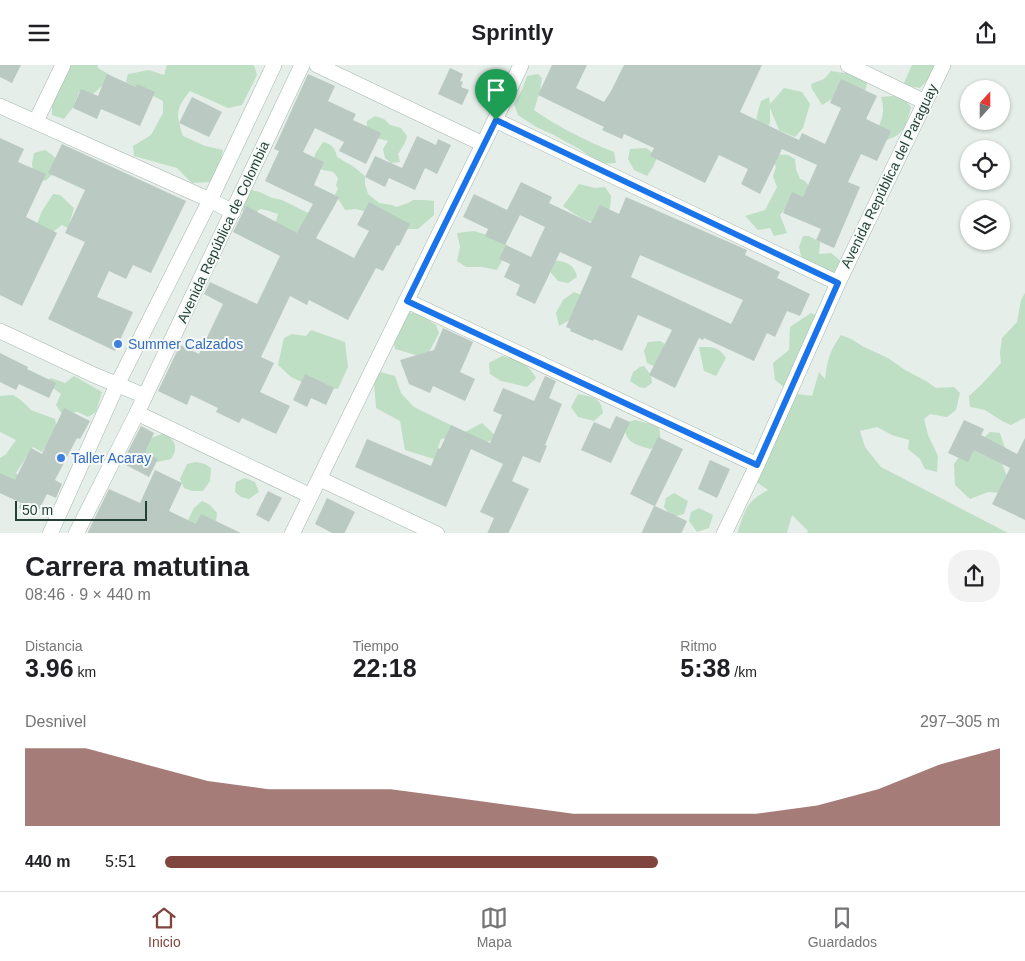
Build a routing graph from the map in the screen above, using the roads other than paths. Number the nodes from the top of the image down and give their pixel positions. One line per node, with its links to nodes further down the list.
1 (63, 65): 11 (street)
2 (274, 65): 13 (street, Avenida República de Colombia)
3 (302, 65): 14 (street, Avenida República de Colombia)
4 (317, 65): 12 (street)
5 (521, 65): 10 (street)
6 (848, 65): 8 (street)
7 (943, 65): 8 (street, Avenida República del Paraguay)
8 (925, 102): 15 (street, Avenida República del Paraguay)
9 (0, 106): 11 (street)
10 (496, 120): 12 (street); 15 (street)
11 (36, 121): 13 (street)
12 (484, 144): 16 (street)
13 (210, 200): 14 (street); 18 (street, Avenida República de Colombia)
14 (233, 212): 19 (street, Avenida República de Colombia)
15 (838, 283): 21 (street, Avenida República del Paraguay)
16 (407, 301): 21 (street); 22 (street)
17 (0, 331): 18 (street)
18 (117, 385): 19 (street); 24 (street, Avenida República de Colombia)
19 (145, 397): 20 (street, Avenida República de Colombia)
20 (137, 413): 23 (street); 25 (street, Avenida República de Colombia)
21 (757, 465): 28 (street, Avenida República del Paraguay)
22 (320, 479): 23 (street); 27 (street)
23 (311, 496): 26 (street)
24 (50, 533)
25 (76, 533)
26 (292, 533)
27 (437, 533)
28 (724, 533)

